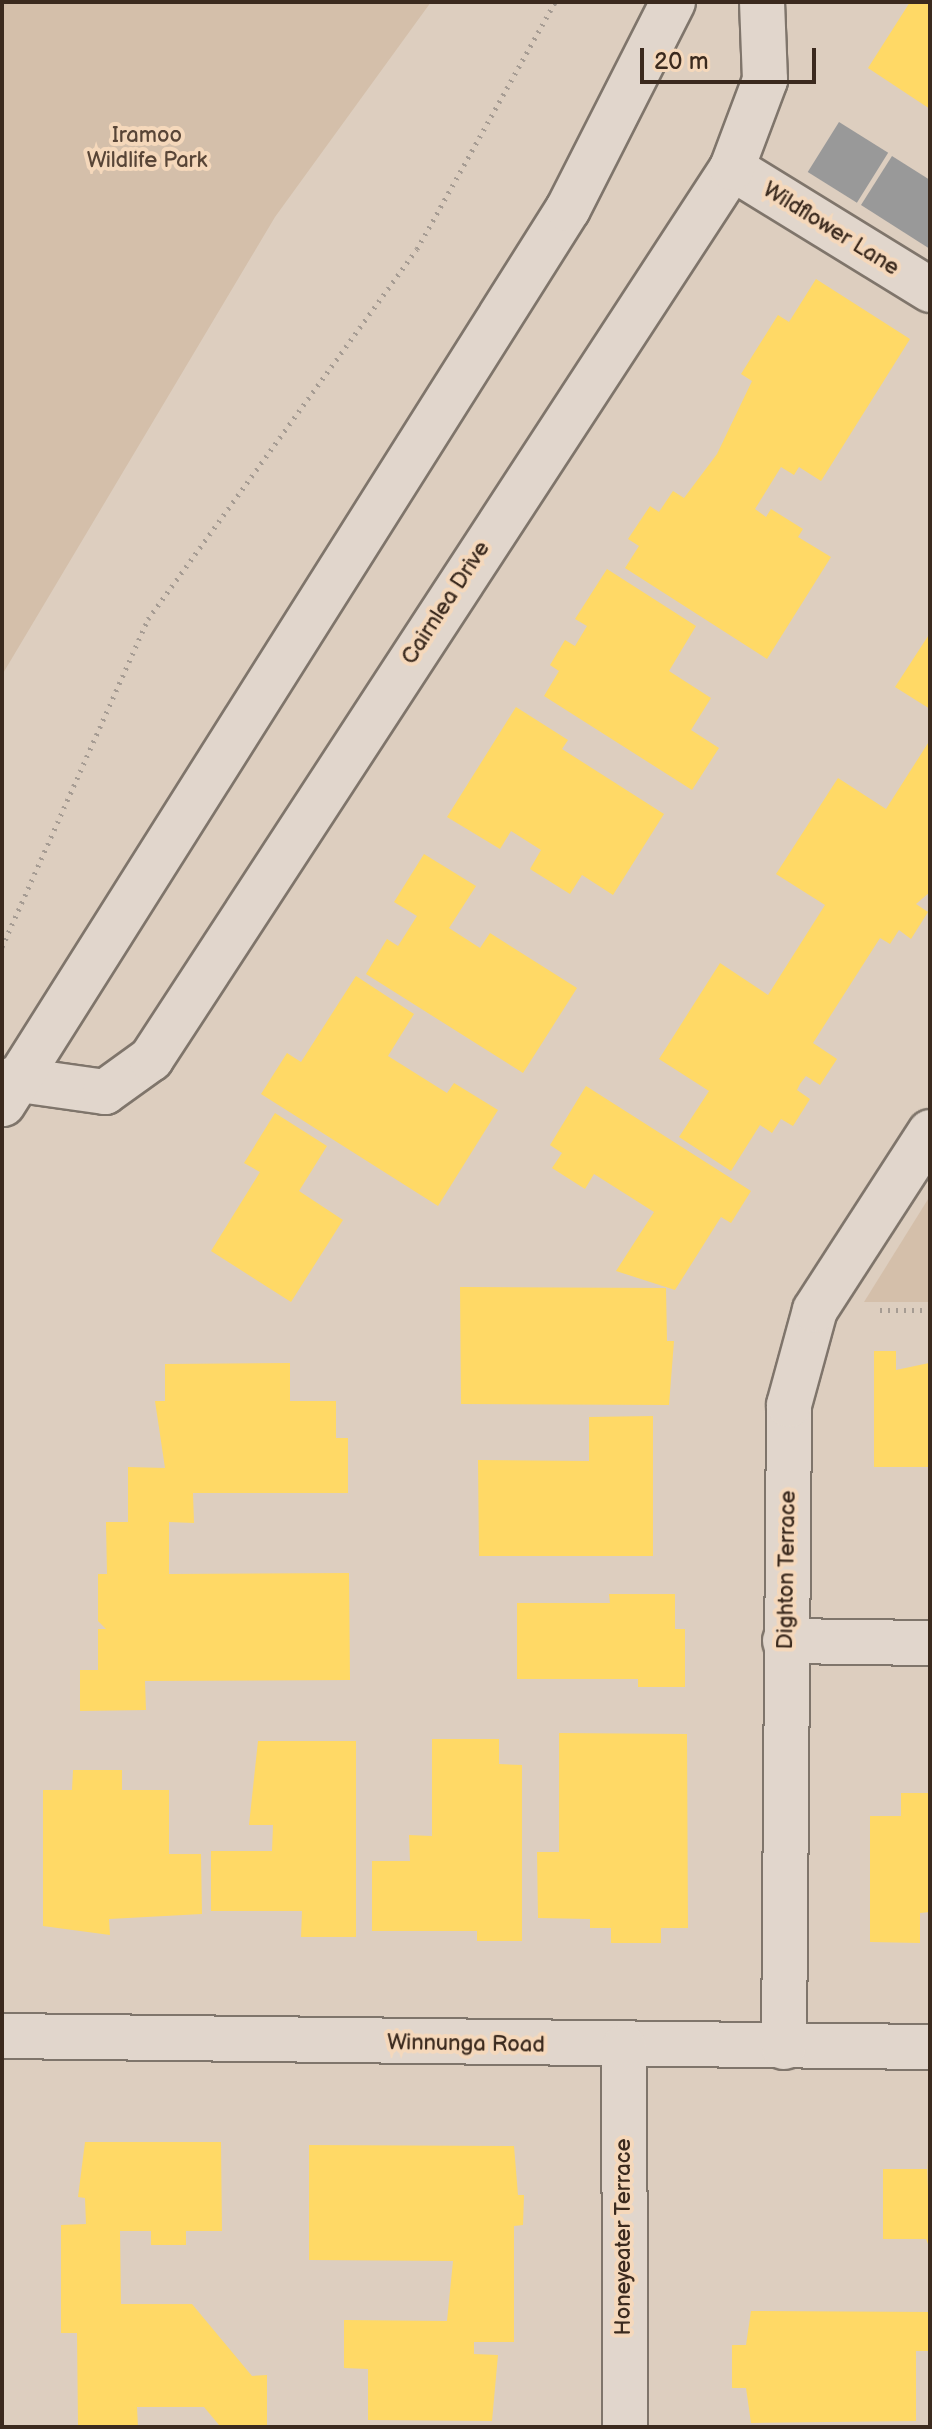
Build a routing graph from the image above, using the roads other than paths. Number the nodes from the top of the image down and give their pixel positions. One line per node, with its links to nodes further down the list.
1 (762, 2): 3 (street, Cairnlea Drive)
2 (677, 11): 5 (street, Cairnlea Drive)
3 (732, 168): 4 (street, Wildflower Lane); 5 (street, Cairnlea Drive)
4 (930, 290)
5 (8, 1092)
6 (930, 1132): 7 (street, Dighton Terrace)
7 (785, 1641): 8 (street); 11 (street, Dighton Terrace)
8 (930, 1643)
9 (2, 2036): 10 (street, Winnunga Road)
10 (624, 2047): 11 (street, Winnunga Road); 13 (street, Honeyeater Terrace)
11 (784, 2047): 12 (street, Winnunga Road)
12 (930, 2047)
13 (625, 2427)

